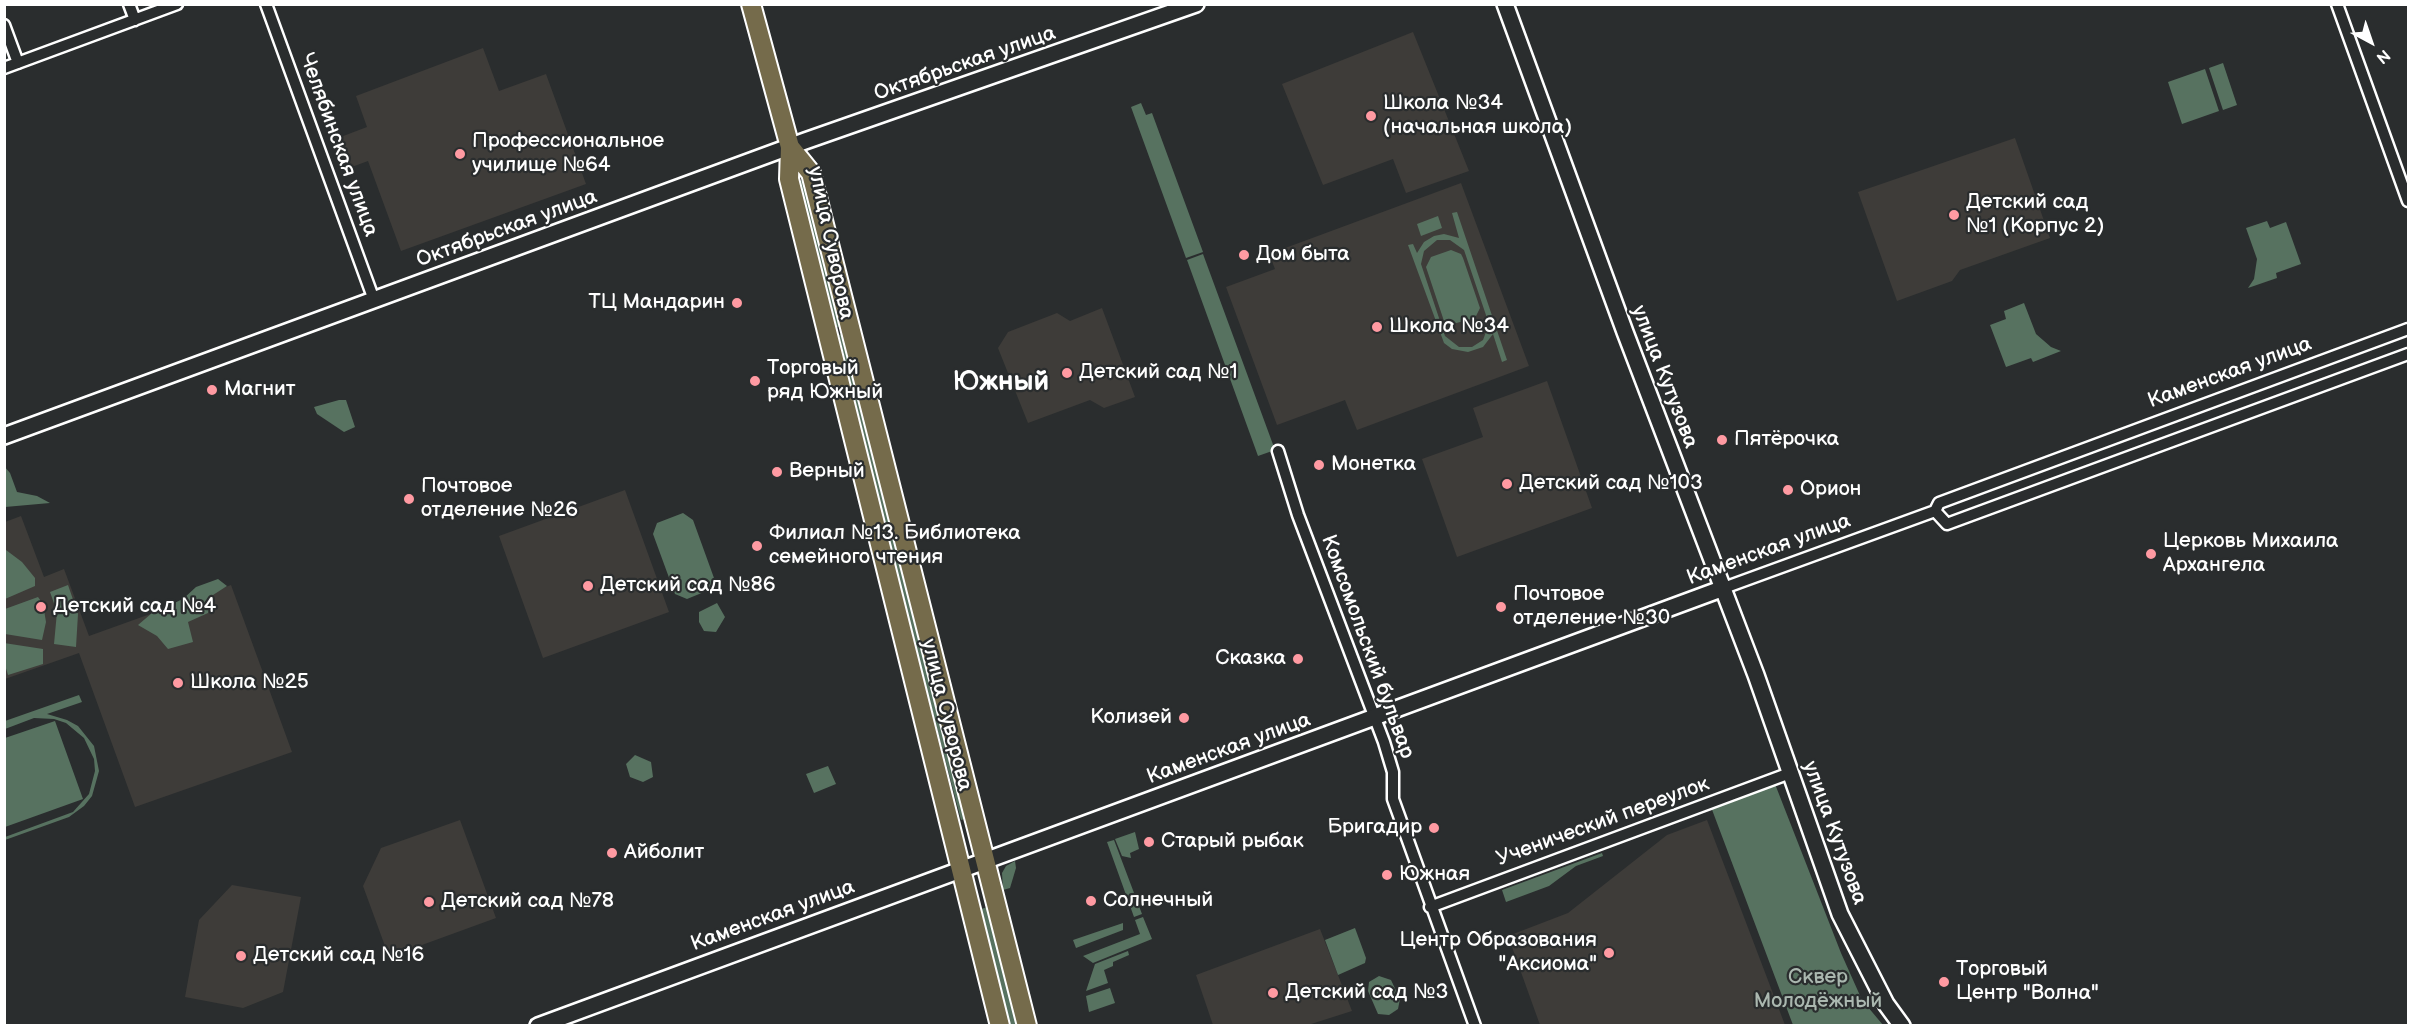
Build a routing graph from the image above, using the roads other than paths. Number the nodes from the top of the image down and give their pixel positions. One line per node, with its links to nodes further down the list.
1 (129, 4): 8 (street)
2 (177, 4): 8 (street)
3 (266, 4): 14 (street, Челябинская улица)
4 (751, 4): 12 (main road)
5 (1196, 4): 12 (street, Октябрьская улица)
6 (1505, 4): 20 (street, улица Кутузова)
7 (2337, 4): 13 (street)
8 (135, 20): 10 (street)
9 (4, 25): 10 (street)
10 (18, 63): 11 (street)
11 (4, 68)
12 (790, 147): 14 (street, Октябрьская улица); 23 (main road, улица Суворова); 24 (main road, улица Суворова)
13 (2409, 201)
14 (374, 300): 17 (street, Октябрьская улица)
15 (2409, 329): 19 (street, Каменская улица)
16 (2409, 354): 19 (street, Каменская улица)
17 (4, 436)
18 (1278, 451): 21 (street, Комсомольский бульвар)
19 (1935, 511): 20 (street, Каменская улица)
20 (1721, 589): 21 (street, Каменская улица); 22 (street, улица Кутузова)
21 (1375, 718): 23 (street, Каменская улица); 25 (street, Комсомольский бульвар)
22 (1790, 773): 25 (street, Ученический переулок); 30 (street, улица Кутузова)
23 (985, 861): 24 (street, Каменская улица); 28 (main road, улица Суворова)
24 (960, 869): 26 (street, Каменская улица); 27 (main road, улица Суворова)
25 (1430, 907): 29 (street, Комсомольский бульвар)
26 (537, 1026)
27 (1000, 1026)
28 (1027, 1026)
29 (1475, 1026)
30 (1902, 1026)

